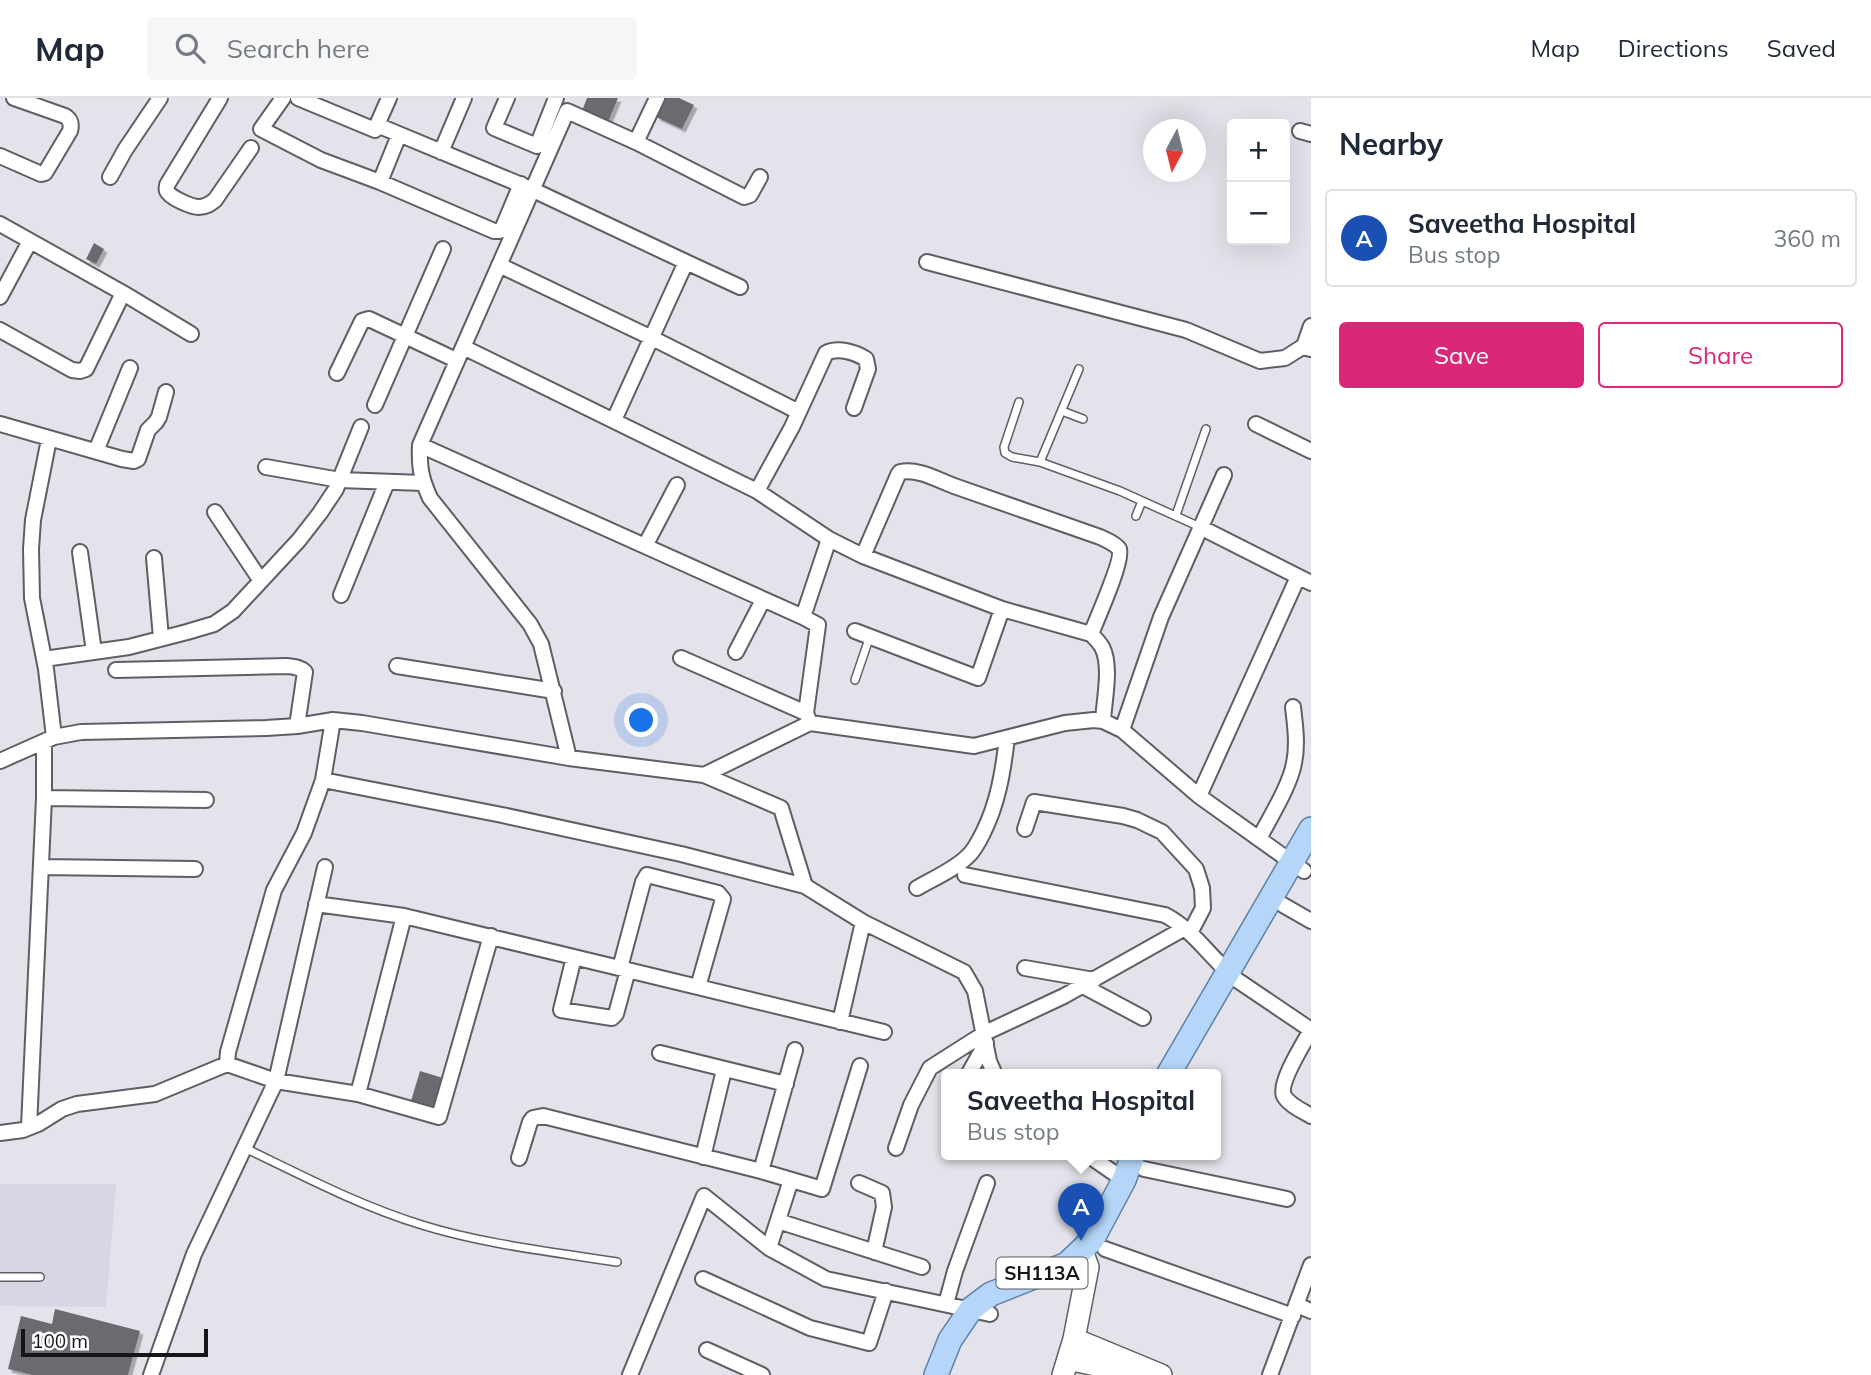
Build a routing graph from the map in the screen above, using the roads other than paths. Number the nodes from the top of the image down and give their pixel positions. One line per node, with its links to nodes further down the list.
1 (14, 98): 17 (street)
2 (160, 98): 18 (street)
3 (220, 98): 15 (street)
4 (283, 98): 20 (street)
5 (298, 98): 12 (street)
6 (389, 98): 12 (street)
7 (464, 98): 16 (street)
8 (507, 98): 9 (street)
9 (556, 98)
10 (657, 98): 14 (street)
11 (570, 104): 14 (street); 21 (street)
12 (377, 125): 13 (street)
13 (399, 135): 16 (street); 20 (street)
14 (636, 142): 19 (street)
15 (251, 148)
16 (441, 152): 21 (street)
17 (0, 156)
18 (110, 177)
19 (761, 177)
20 (380, 182): 21 (street)
21 (526, 187): 25 (street); 27 (street)
22 (0, 224): 23 (street)
23 (30, 241): 29 (street); 30 (street)
24 (443, 249): 34 (street)
25 (686, 262): 28 (street); 35 (street)
26 (927, 262): 36 (street)
27 (499, 265): 35 (street); 37 (street)
28 (740, 286)
29 (123, 293): 32 (street); 33 (street)
30 (0, 297)
31 (1311, 326): 36 (street)
32 (0, 330)
33 (191, 334)
34 (406, 336): 37 (street); 40 (street); 43 (street)
35 (652, 338): 46 (street); 48 (street)
36 (1308, 348)
37 (460, 353): 48 (street); 54 (street)
38 (130, 368): 55 (street)
39 (1079, 369): 45 (lane)
40 (337, 373)
41 (166, 392): 55 (street)
42 (1019, 402): 57 (lane)
43 (375, 405)
44 (854, 408): 46 (street)
45 (1062, 411): 47 (lane); 57 (lane)
46 (799, 412): 64 (street)
47 (1083, 419)
48 (614, 420): 64 (street)
49 (0, 424): 53 (street)
50 (1256, 424): 56 (street)
51 (361, 427): 60 (street)
52 (1206, 429): 68 (lane)
53 (49, 439): 55 (street); 88 (street)
54 (420, 445): 62 (street); 71 (street)
55 (96, 451)
56 (1311, 452)
57 (1040, 462): 65 (lane)
58 (266, 467): 60 (street)
59 (1223, 475): 69 (street)
60 (340, 480): 61 (street); 76 (street)
61 (387, 482): 62 (street); 77 (street)
62 (423, 483): 92 (street)
63 (677, 485): 71 (street)
64 (757, 491): 70 (street)
65 (1142, 500): 67 (lane); 68 (lane)
66 (215, 512): 76 (street)
67 (1136, 516)
68 (1176, 516): 69 (lane)
69 (1200, 527): 75 (street); 98 (street)
70 (829, 539): 73 (street); 80 (street)
71 (645, 546): 78 (street)
72 (80, 552): 85 (street)
73 (863, 556): 79 (street); 82 (street)
74 (154, 558): 84 (street)
75 (1305, 580): 105 (street)
76 (261, 581): 84 (street)
77 (341, 595)
78 (764, 600): 80 (street); 86 (street)
79 (1002, 609): 82 (street); 83 (street)
80 (803, 617): 94 (street)
81 (855, 631): 83 (street)
82 (1091, 634): 96 (street)
83 (870, 636): 91 (lane)
84 (161, 638): 85 (street)
85 (94, 652): 88 (street)
86 (736, 652)
87 (681, 658): 94 (street)
88 (44, 659): 100 (street)
89 (397, 666): 92 (street)
90 (116, 670): 97 (street)
91 (855, 680)
92 (554, 691): 101 (street)
93 (1293, 707): 110 (street)
94 (808, 718): 99 (street); 103 (street)
95 (333, 720): 97 (street); 101 (street); 104 (street)
96 (1104, 721): 98 (street); 99 (street)
97 (297, 726): 100 (street)
98 (1122, 730): 105 (street)
99 (1007, 738): 117 (street)
100 (49, 740): 102 (street); 106 (street)
101 (569, 758): 103 (street)
102 (0, 761)
103 (704, 775): 116 (street)
104 (323, 780): 116 (street); 138 (street)
105 (1199, 796): 110 (street)
106 (44, 798): 107 (street); 112 (street)
107 (206, 800)
108 (1025, 829): 123 (street)
109 (1311, 829): 111 (main road)
110 (1259, 839): 111 (street)
111 (1302, 864): 119 (main road); 128 (main road)
112 (41, 867): 114 (street); 149 (street)
113 (325, 867): 118 (street)
114 (195, 869)
115 (965, 875): 123 (street)
116 (805, 886): 122 (street)
117 (917, 888)
118 (316, 904): 120 (street); 145 (street)
119 (1283, 905): 121 (street); 128 (main road)
120 (404, 916): 124 (street); 147 (street)
121 (1311, 921)
122 (863, 922): 132 (street); 135 (street)
123 (1187, 931): 128 (street); 129 (street)
124 (491, 936): 125 (street); 147 (street)
125 (573, 957): 127 (street); 127 (street)
126 (1025, 968): 129 (street)
127 (624, 969): 130 (street); 130 (street)
128 (1232, 976): 133 (street); 143 (main road); 144 (main road)
129 (1088, 983): 131 (street); 135 (street)
130 (698, 987): 132 (street)
131 (1143, 1018)
132 (840, 1022): 134 (street)
133 (1311, 1030): 148 (street)
134 (884, 1032)
135 (986, 1038): 141 (street); 142 (street); 152 (street)
136 (795, 1049): 146 (street)
137 (660, 1052): 140 (street)
138 (227, 1065): 145 (street); 149 (street)
139 (860, 1066): 158 (street)
140 (724, 1069): 146 (street); 153 (street)
141 (971, 1069)
142 (992, 1069)
143 (1172, 1069)
144 (1188, 1069)
145 (276, 1081): 147 (street); 151 (street)
146 (786, 1084): 157 (street)
147 (358, 1094)
148 (1311, 1116)
149 (29, 1127): 150 (street)
150 (0, 1133)
151 (244, 1148): 166 (lane); 179 (street)
152 (896, 1149)
153 (703, 1157): 154 (street); 157 (street)
154 (519, 1158)
155 (1113, 1160): 156 (street)
156 (1138, 1165): 161 (street); 165 (main road, SH113A)
157 (761, 1171): 158 (street)
158 (791, 1180): 162 (street)
159 (859, 1183): 164 (street)
160 (987, 1183): 173 (street)
161 (1287, 1199)
162 (778, 1221): 163 (street); 164 (street)
163 (769, 1248): 172 (street); 180 (street)
164 (874, 1252): 168 (street)
165 (1092, 1255): 174 (street); 176 (main road, SH113A); 178 (street)
166 (617, 1262)
167 (1311, 1265): 174 (street)
168 (922, 1267)
169 (0, 1276): 170 (lane)
170 (40, 1277)
171 (703, 1279): 172 (street)
172 (886, 1291): 173 (street)
173 (946, 1304): 176 (street)
174 (1295, 1310): 175 (street); 185 (street)
175 (1311, 1311)
176 (981, 1312): 182 (main road, SH113A); 183 (main road, SH113A)
177 (707, 1350): 181 (street)
178 (1068, 1358): 184 (street)
179 (151, 1375)
180 (630, 1375)
181 (762, 1375)
182 (936, 1375)
183 (952, 1375)
184 (1155, 1375)
185 (1270, 1375)

